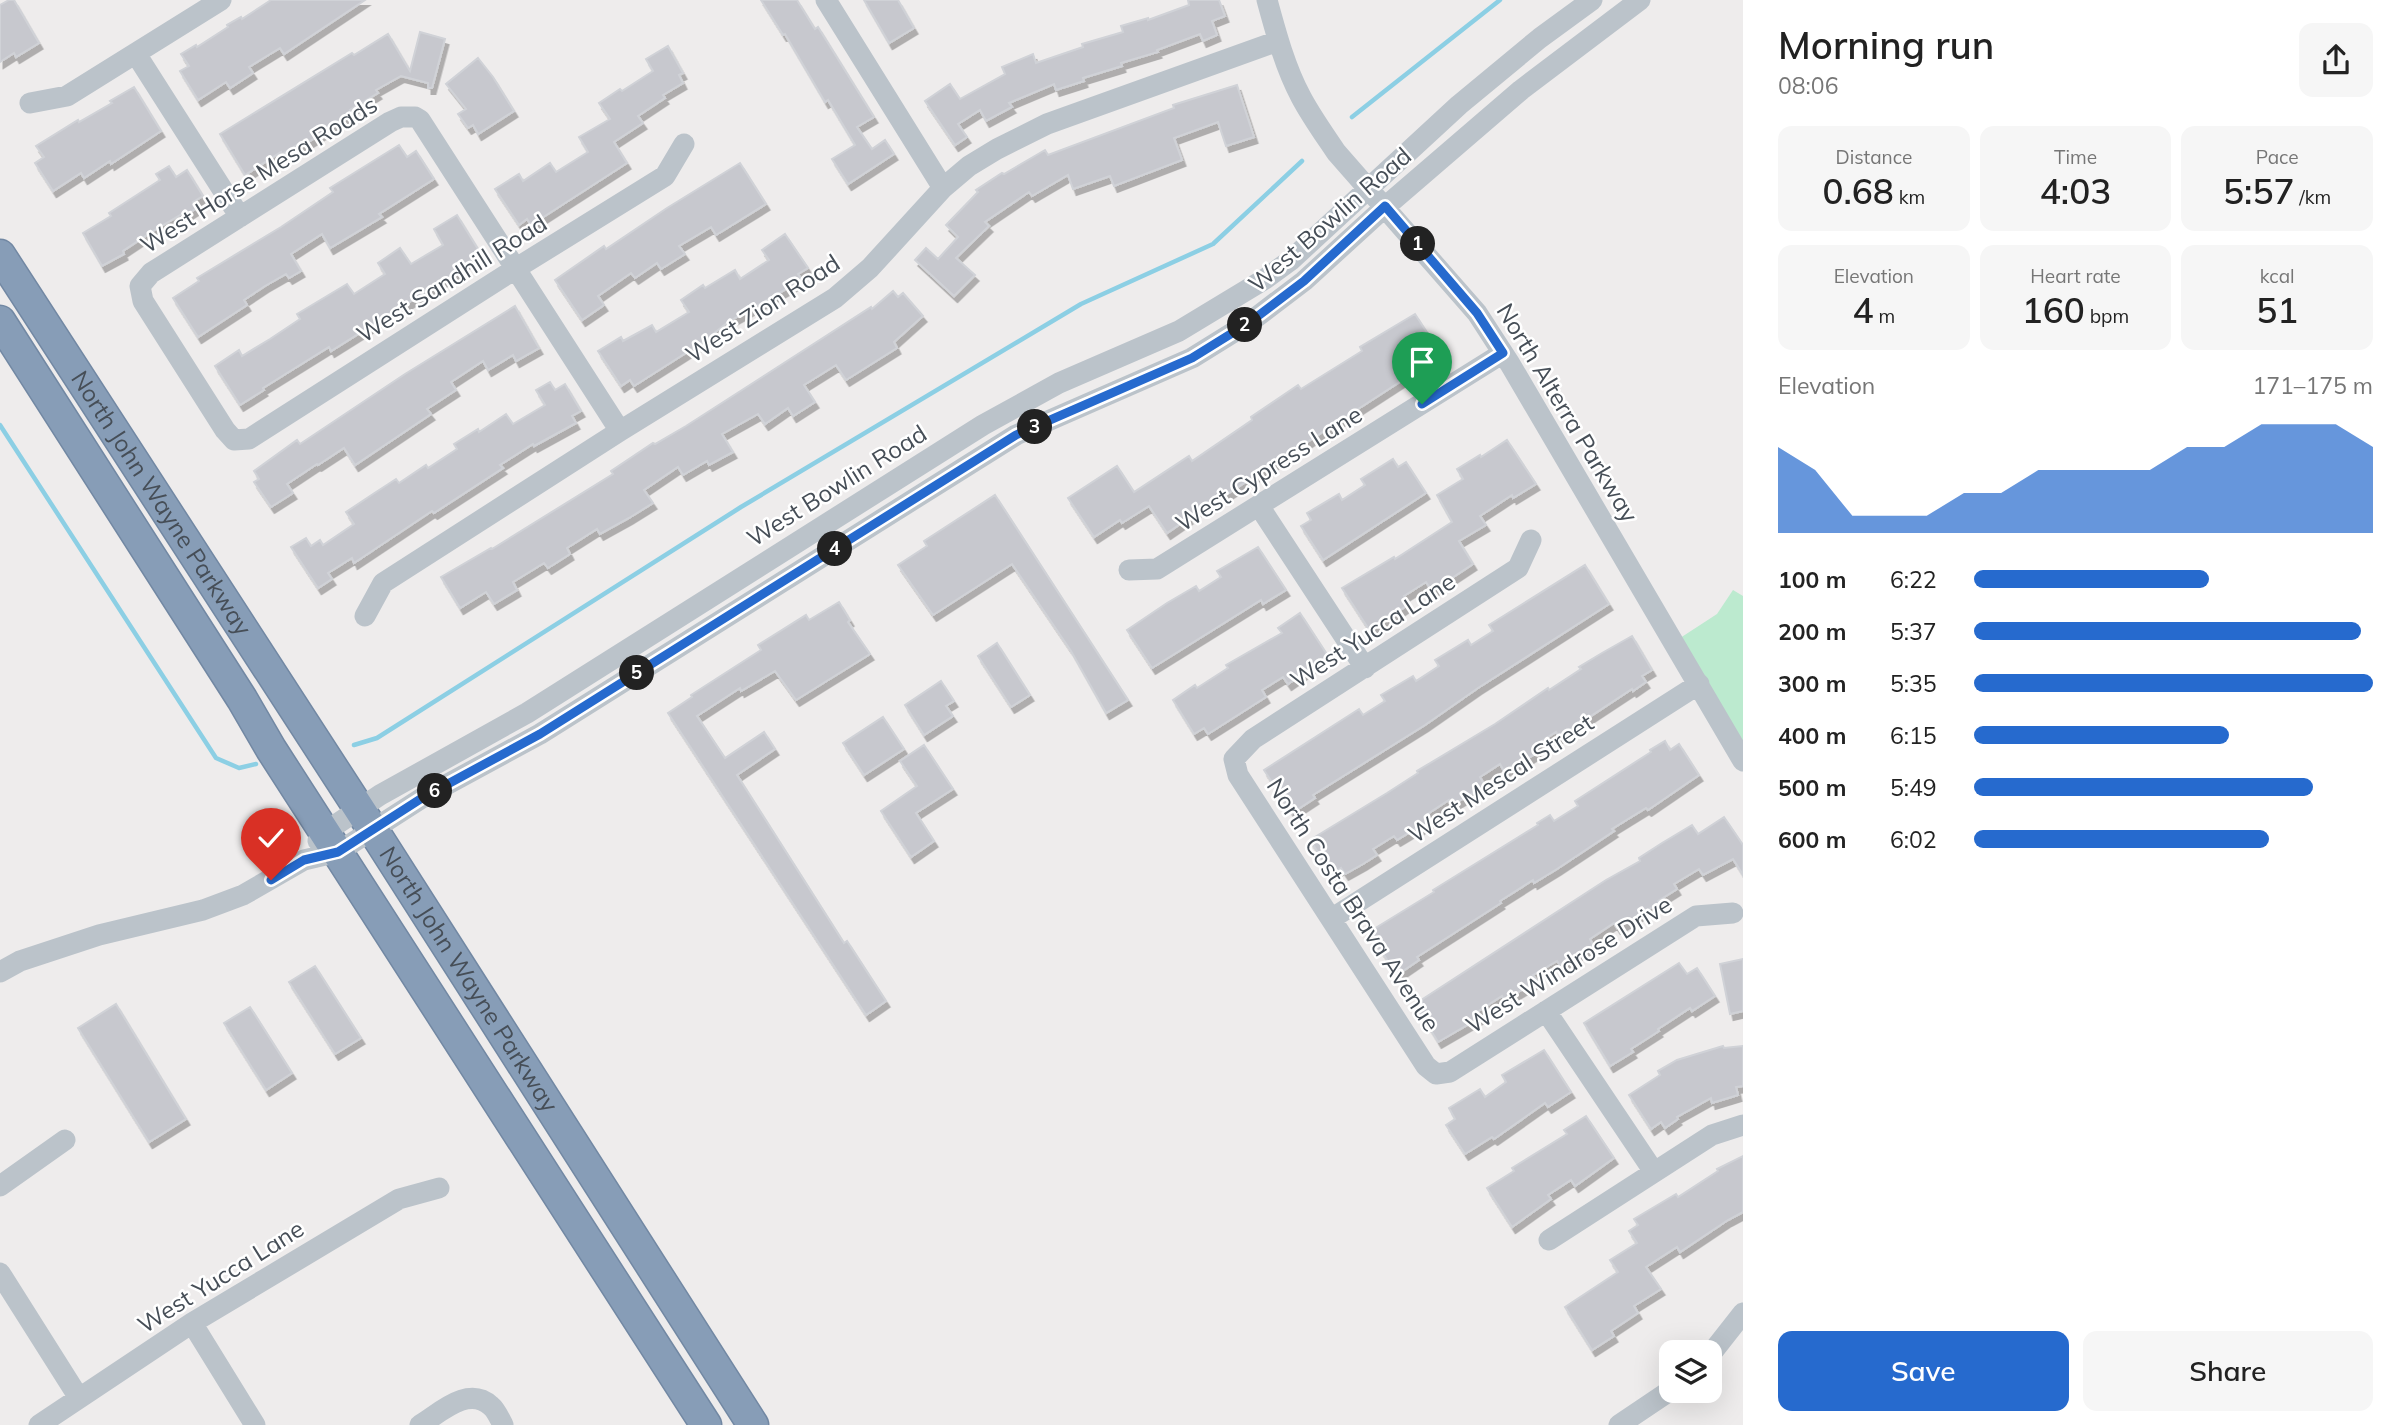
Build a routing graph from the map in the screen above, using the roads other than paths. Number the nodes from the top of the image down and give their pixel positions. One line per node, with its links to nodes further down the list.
1 (222, 0): 7 (street)
2 (826, 0): 10 (street)
3 (1267, 0): 6 (street, North Alterra Parkway)
4 (1592, 0): 11 (street, West Bowlin Road)
5 (1640, 0): 12 (street, West Bowlin Road)
6 (1278, 41): 10 (street, West Zion Road); 11 (street, North Alterra Parkway)
7 (136, 54): 8 (street); 13 (street)
8 (30, 103)
9 (684, 144): 15 (street, West Sandhill Road)
10 (943, 188): 18 (street, West Zion Road)
11 (1369, 188): 12 (street, North Alterra Parkway); 28 (street, West Bowlin Road)
12 (1385, 206): 17 (street, North Alterra Parkway); 28 (street, West Bowlin Road)
13 (240, 217): 15 (street, West Horse Mesa Roads); 19 (street, West Horse Mesa Roads)
14 (0, 255): 28 (highway, North John Wayne Parkway)
15 (515, 269): 18 (street); 19 (street, West Sandhill Road)
16 (0, 321): 29 (highway, North John Wayne Parkway)
17 (1503, 353): 20 (street, West Cypress Lane); 25 (street, North Alterra Parkway)
18 (620, 431): 23 (street, West Zion Road)
19 (234, 440)
20 (1259, 506): 22 (street, West Cypress Lane); 24 (street)
21 (1531, 540): 24 (street, West Yucca Lane)
22 (1129, 570)
23 (365, 616)
24 (1365, 667): 26 (street, West Yucca Lane)
25 (1699, 684): 27 (street, North Alterra Parkway); 31 (street, West Mescal Street)
26 (1234, 759): 31 (street, North Costa Brava Avenue)
27 (1743, 761)
28 (366, 820): 29 (street, West Bowlin Road); 52 (highway, North John Wayne Parkway)
29 (331, 842): 32 (street, West Bowlin Road); 51 (highway, North John Wayne Parkway)
30 (1733, 913): 33 (street, West Windrose Drive)
31 (1331, 919): 34 (street, North Costa Brava Avenue)
32 (0, 972)
33 (1546, 1011): 34 (street, West Windrose Drive); 37 (street)
34 (1436, 1074)
35 (1743, 1125): 37 (street)
36 (65, 1140): 38 (street)
37 (1654, 1172): 40 (street)
38 (0, 1186)
39 (439, 1188): 43 (street, West Yucca Lane)
40 (1549, 1240)
41 (0, 1273): 45 (street)
42 (1743, 1313): 44 (street)
43 (192, 1323): 45 (street, West Yucca Lane); 48 (street)
44 (1722, 1340)
45 (79, 1398): 47 (street, West Yucca Lane)
46 (1659, 1398): 53 (street)
47 (38, 1425)
48 (255, 1425)
49 (420, 1425): 50 (street)
50 (503, 1425)
51 (706, 1425)
52 (753, 1425)
53 (1619, 1425)

